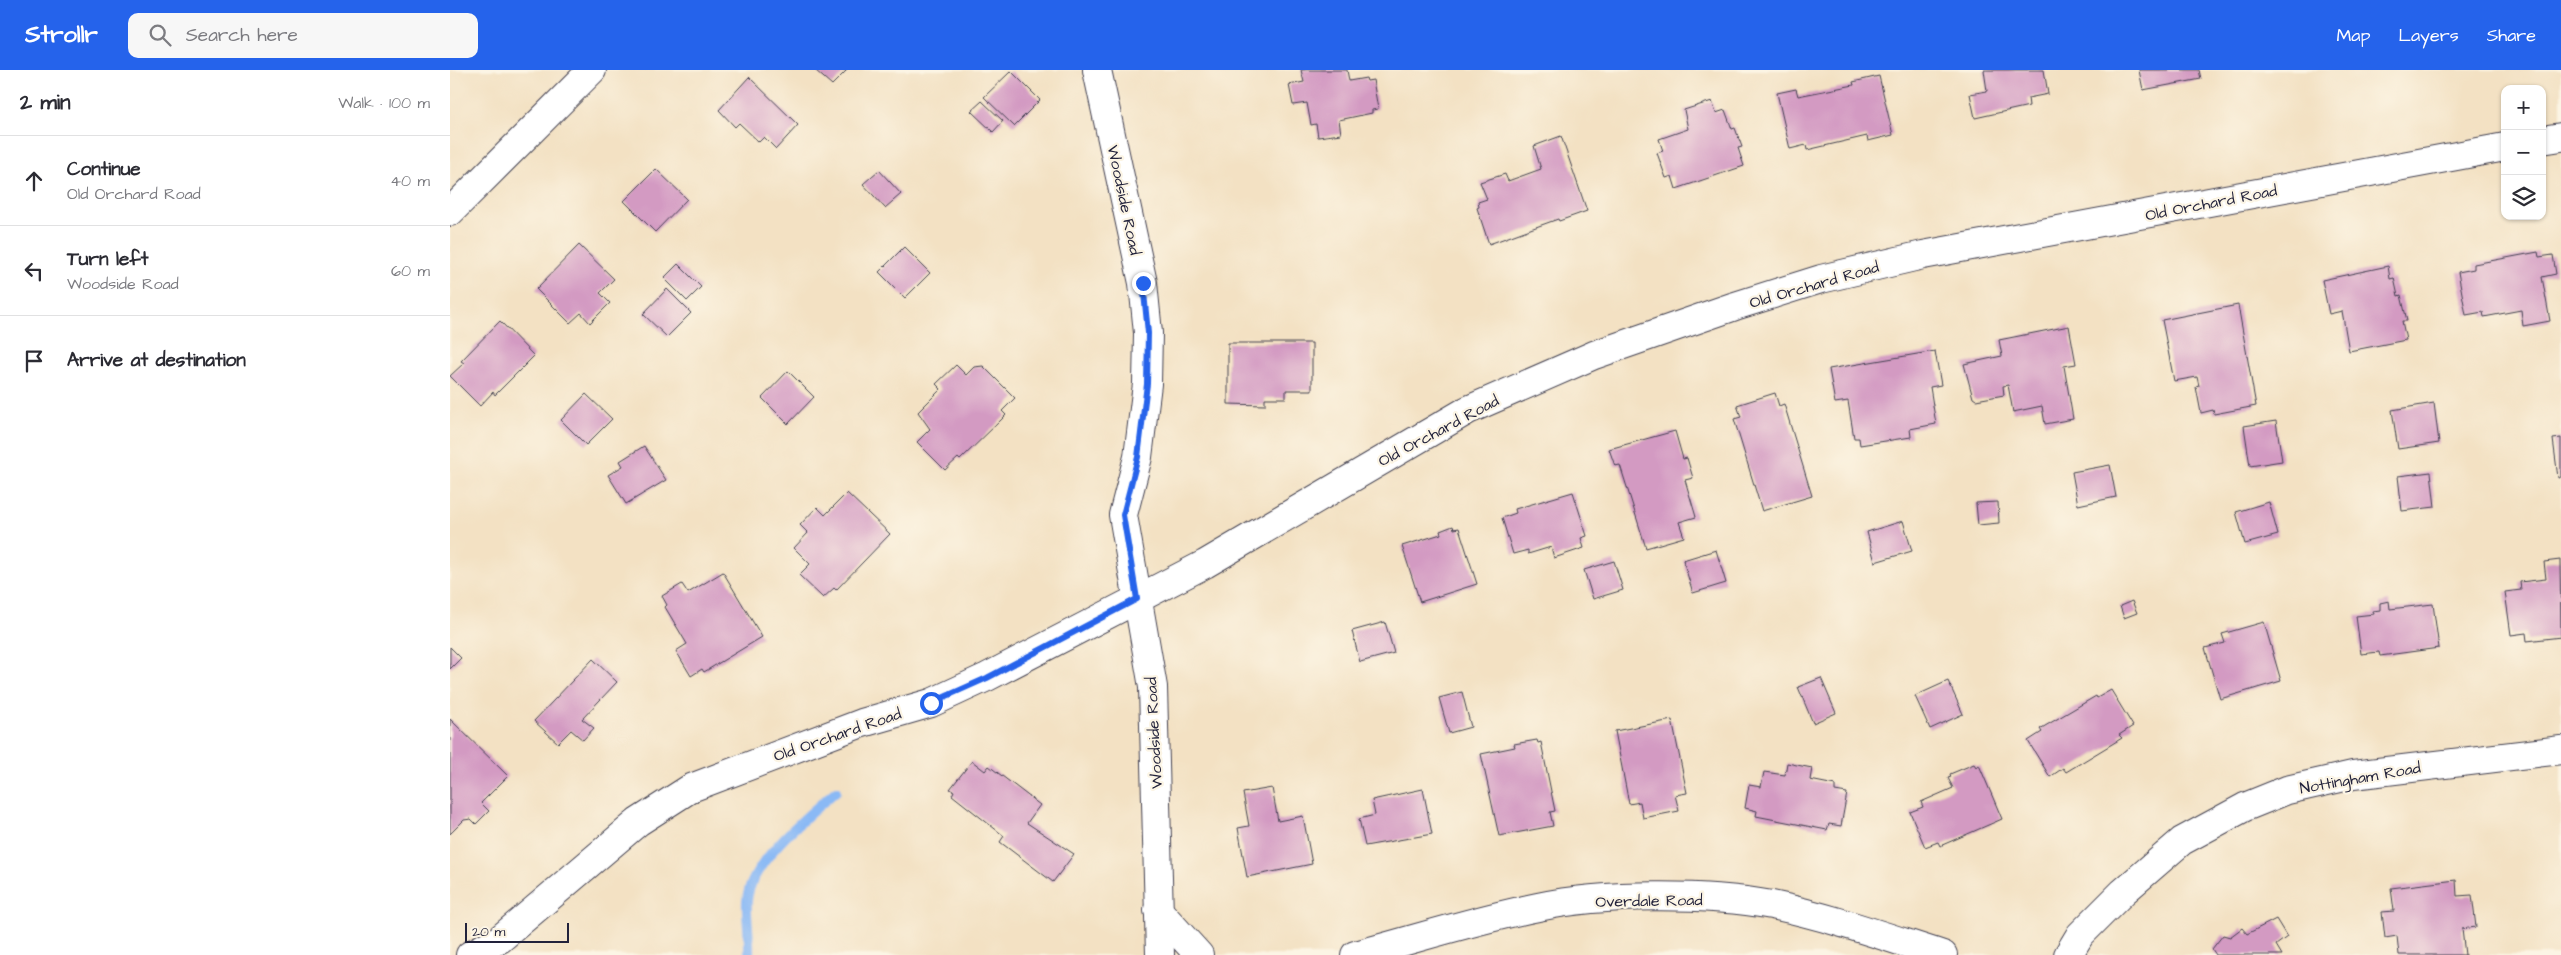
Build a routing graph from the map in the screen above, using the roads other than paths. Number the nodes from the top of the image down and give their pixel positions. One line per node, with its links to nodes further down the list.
1 (592, 70): 6 (street)
2 (1097, 70): 7 (street, Woodside Road)
3 (2561, 137): 4 (street)
4 (2546, 139)
5 (2501, 148): 7 (street, Old Orchard Road)
6 (450, 212)
7 (1137, 599): 9 (street, Woodside Road); 10 (street, Old Orchard Road)
8 (2561, 750): 15 (street, Nottingham Road)
9 (1158, 910): 11 (street, Woodside Road); 12 (street)
10 (470, 955)
11 (1160, 955)
12 (1199, 955)
13 (1355, 955): 14 (street, Overdale Road)
14 (1942, 955)
15 (2068, 955)

